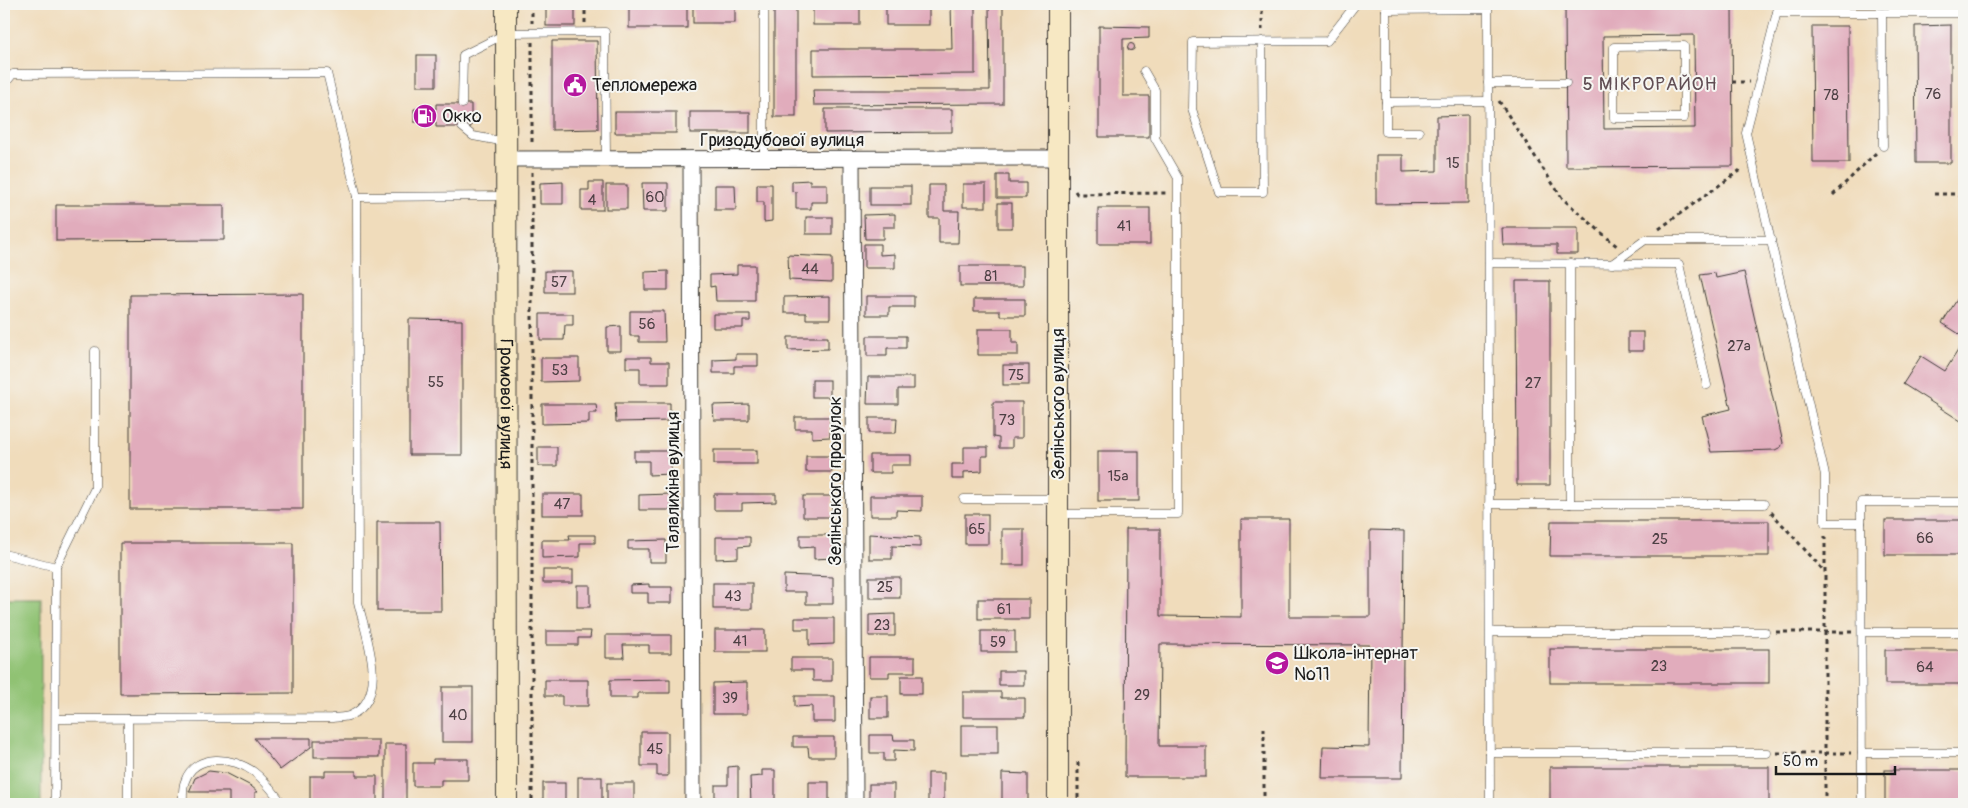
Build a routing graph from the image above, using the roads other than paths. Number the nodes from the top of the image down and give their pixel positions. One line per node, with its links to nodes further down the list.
1 (506, 4): 10 (street, Громової вулиця)
2 (764, 4): 29 (lane)
3 (1058, 4): 26 (street, Зелінського вулиця)
4 (1356, 4): 11 (lane)
5 (1779, 4): 9 (lane)
6 (1386, 7): 15 (lane); 19 (lane)
7 (1882, 13): 8 (lane); 9 (lane); 23 (lane)
8 (1964, 13)
9 (1777, 14): 32 (lane)
10 (506, 33): 20 (lane); 24 (street, Громової вулиця); 27 (lane)
11 (1262, 41): 11 (lane)
12 (1144, 71): 43 (lane)
13 (1604, 82): 14 (lane)
14 (1614, 82): 14 (lane)
15 (1488, 83): 16 (lane); 18 (lane)
16 (1566, 83)
17 (4, 85): 31 (lane)
18 (1488, 101): 19 (lane); 33 (lane)
19 (1386, 102): 22 (lane)
20 (462, 104)
21 (462, 127): 24 (lane)
22 (1419, 132)
23 (1883, 146)
24 (507, 151): 27 (street, Гризодубової вулиця); 30 (street, Громової вулиця)
25 (852, 158): 26 (street, Гризодубової вулиця); 29 (street, Гризодубової вулиця); 63 (street, Зелінського провулок)
26 (1058, 158): 43 (street, Зелінського вулиця)
27 (606, 159): 28 (street, Гризодубової вулиця)
28 (691, 159): 29 (street, Гризодубової вулиця); 62 (street, Талалихіна вулиця)
29 (764, 159)
30 (507, 196): 31 (lane); 61 (street, Громової вулиця)
31 (357, 197): 52 (lane)
32 (1771, 240): 35 (lane); 44 (lane)
33 (1489, 264): 34 (lane); 40 (lane)
34 (1570, 264): 35 (lane); 41 (lane)
35 (1612, 264): 37 (lane)
36 (95, 351): 46 (lane)
37 (1707, 385)
38 (964, 499): 43 (lane)
39 (1964, 502): 44 (lane)
40 (1489, 504): 41 (lane); 47 (lane)
41 (1570, 504): 42 (lane)
42 (1764, 504)
43 (1058, 506): 64 (street, Зелінського вулиця)
44 (1861, 523): 49 (lane)
45 (4, 554): 46 (lane)
46 (56, 567): 51 (lane)
47 (1490, 632): 48 (lane); 53 (lane)
48 (1765, 632)
49 (1862, 632): 50 (lane); 55 (lane)
50 (1964, 632)
51 (56, 719): 52 (lane); 57 (lane)
52 (128, 719): 58 (lane)
53 (1490, 752): 54 (lane); 65 (lane)
54 (1766, 753)
55 (1862, 753): 56 (lane); 66 (lane)
56 (1964, 753)
57 (55, 804)
58 (128, 804)
59 (183, 804): 60 (lane)
60 (282, 804)
61 (507, 804)
62 (693, 804)
63 (855, 804)
64 (1058, 804)
65 (1490, 804)
66 (1862, 804)

